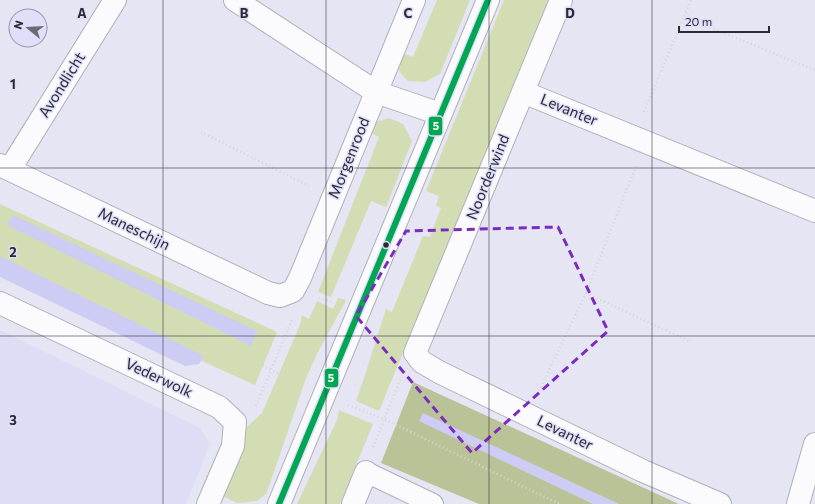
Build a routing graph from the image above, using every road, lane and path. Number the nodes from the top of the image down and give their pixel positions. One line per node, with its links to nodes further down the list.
1 (115, 0): 14 (street, Avondlicht)
2 (235, 0): 9 (street)
3 (414, 0): 9 (street, Morgenrood)
4 (488, 0): 11 (street)
5 (560, 0): 10 (street, Noorderwind)
6 (691, 0): 7 (path)
7 (684, 17): 8 (path); 13 (path)
8 (815, 70)
9 (376, 92): 11 (street); 15 (street, Morgenrood)
10 (523, 92): 13 (street, Levanter); 22 (street, Noorderwind)
11 (440, 114): 24 (street)
12 (201, 132): 15 (path)
13 (640, 139): 16 (street, Levanter); 19 (path)
14 (5, 167): 18 (street, Maneschijn)
15 (333, 198): 18 (street, Morgenrood)
16 (815, 211)
17 (0, 238): 23 (path)
18 (277, 294): 23 (path)
19 (586, 294): 21 (path); 25 (path)
20 (0, 302): 27 (street, Vederwolk)
21 (692, 342)
22 (415, 353): 25 (street, Levanter); 26 (path)
23 (271, 371): 24 (path); 27 (path)
24 (324, 394): 26 (path); 31 (street)
25 (527, 415): 35 (street, Levanter)
26 (384, 419): 29 (path); 34 (path)
27 (235, 422): 30 (street)
28 (815, 444): 36 (street)
29 (366, 472): 32 (street); 33 (street)
30 (208, 504)
31 (279, 504)
32 (353, 504)
33 (433, 504)
34 (560, 504)
35 (720, 504)
36 (798, 504)

